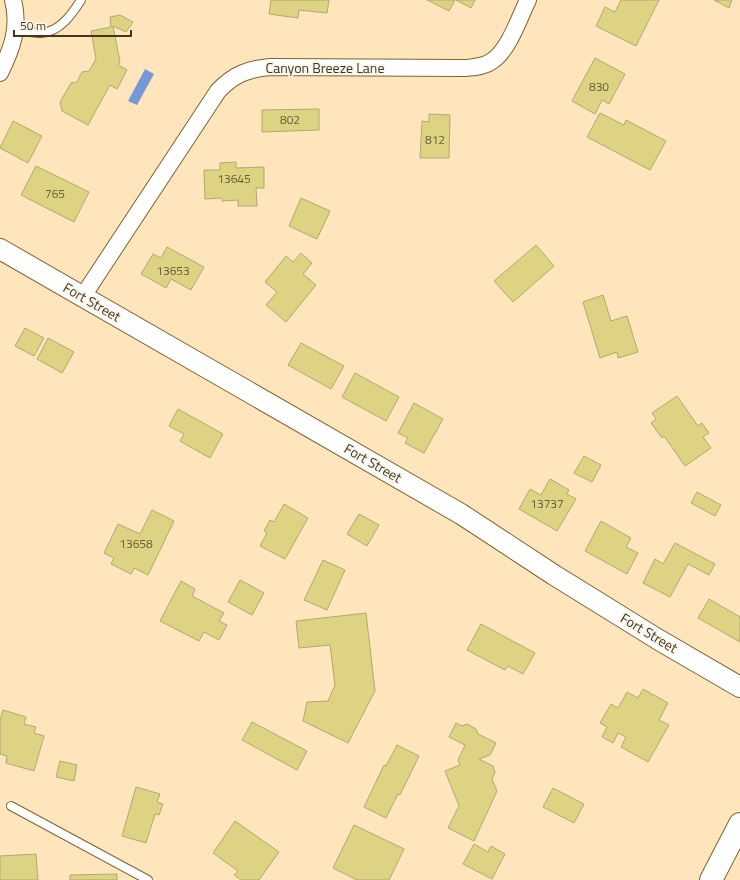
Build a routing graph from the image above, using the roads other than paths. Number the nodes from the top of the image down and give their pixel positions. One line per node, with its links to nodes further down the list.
1 (13, 0): 4 (street)
2 (81, 0): 4 (lane)
3 (528, 0): 7 (street, Canyon Breeze Lane)
4 (16, 30): 5 (street)
5 (0, 73)
6 (0, 249): 7 (street, Fort Street)
7 (83, 296): 8 (street, Fort Street)
8 (740, 687)
9 (11, 806): 11 (lane)
10 (740, 824): 12 (main road)
11 (148, 880)
12 (711, 880)

